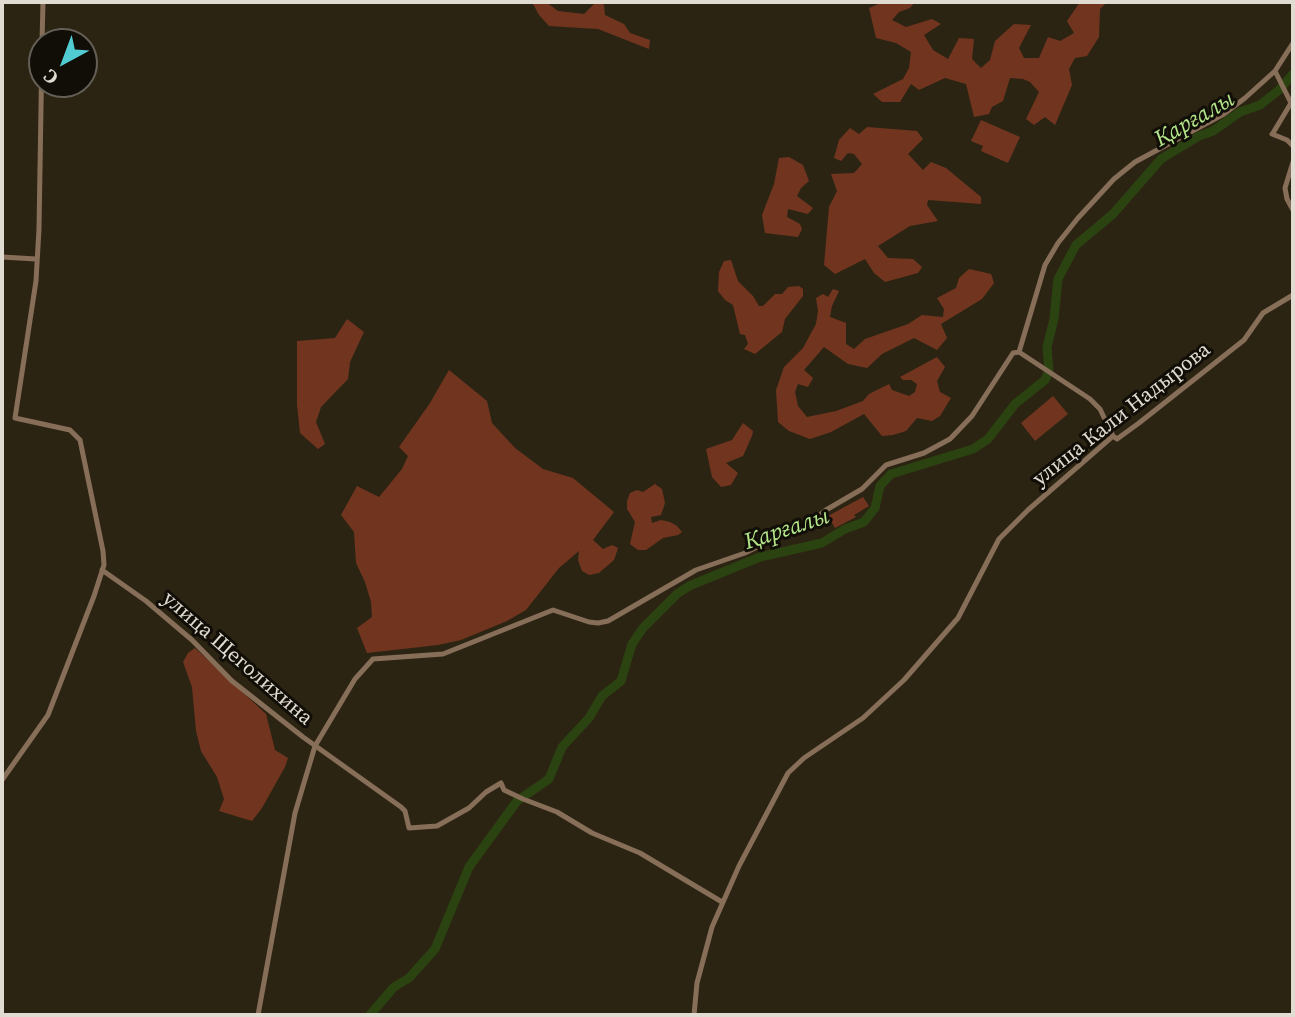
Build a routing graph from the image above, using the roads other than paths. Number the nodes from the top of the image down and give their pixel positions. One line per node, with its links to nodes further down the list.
1 (43, 2): 2 (street)
2 (42, 28)
3 (1293, 43): 4 (street)
4 (1275, 71): 6 (street); 12 (street)
5 (41, 98): 10 (street)
6 (1293, 146)
7 (1293, 162): 8 (street)
8 (1293, 211)
9 (2, 257): 10 (street)
10 (36, 259): 14 (street)
11 (1293, 295): 13 (street, улица Кали Надырова)
12 (1019, 352): 13 (street); 15 (street)
13 (1113, 436): 17 (street, улица Кали Надырова)
14 (102, 570): 15 (street, улица Щеголихина); 16 (street)
15 (315, 746): 17 (street, улица Щеголихина); 18 (street)
16 (2, 780)
17 (722, 902): 19 (street, улица Кали Надырова)
18 (258, 1015)
19 (694, 1015)

